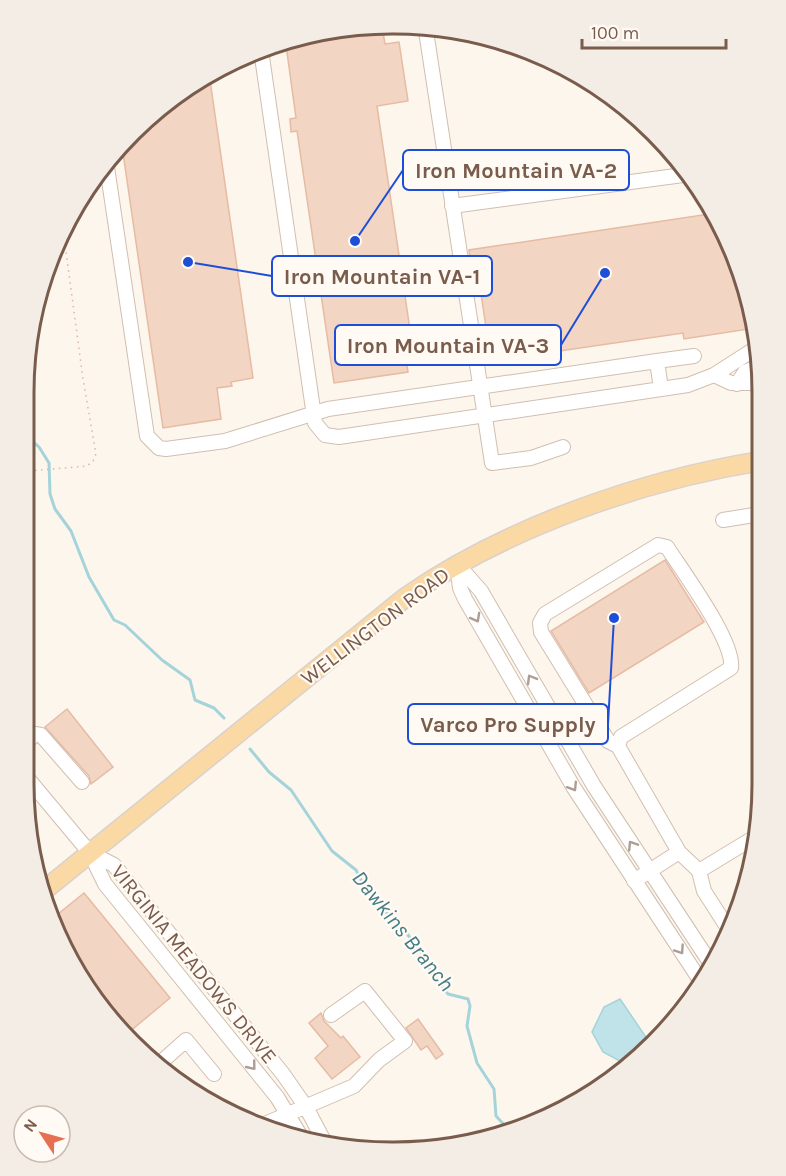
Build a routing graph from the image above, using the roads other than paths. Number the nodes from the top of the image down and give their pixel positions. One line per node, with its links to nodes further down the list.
1 (427, 36): 5 (street)
2 (262, 60): 15 (street)
3 (108, 176): 15 (street)
4 (677, 176): 5 (street)
5 (452, 206): 13 (street)
6 (749, 353): 10 (street)
7 (694, 356): 8 (street)
8 (657, 361): 13 (street); 14 (street)
9 (751, 370): 12 (street)
10 (714, 375): 12 (street); 14 (street)
11 (752, 383): 12 (street)
12 (737, 384)
13 (479, 387): 15 (street); 16 (street)
14 (661, 389): 16 (street)
15 (313, 412): 16 (street)
16 (484, 414): 17 (street)
17 (563, 447)
18 (752, 463): 21 (main road, WELLINGTON ROAD)
19 (752, 515): 20 (street)
20 (723, 520)
21 (457, 564): 28 (main road, WELLINGTON ROAD); 29 (street, one-way to 21); 31 (street, one-way to 31)
22 (34, 735): 24 (street)
23 (618, 746): 23 (street); 27 (street)
24 (82, 782)
25 (34, 786): 28 (street)
26 (746, 842): 30 (street)
27 (679, 852): 29 (street); 30 (street)
28 (90, 853): 32 (main road, WELLINGTON ROAD); 39 (street, VIRGINIA MEADOWS DRIVE); 40 (street, VIRGINIA MEADOWS DRIVE, one-way to 40)
29 (649, 870): 31 (street); 34 (street)
30 (699, 872): 33 (street)
31 (634, 881): 35 (street, one-way to 35)
32 (50, 885)
33 (723, 921)
34 (706, 957)
35 (696, 974)
36 (331, 1015): 39 (street)
37 (165, 1059): 38 (street)
38 (214, 1074)
39 (306, 1107): 40 (street); 43 (street, VIRGINIA MEADOWS DRIVE)
40 (289, 1114): 41 (street); 42 (street, VIRGINIA MEADOWS DRIVE)
41 (274, 1120)
42 (296, 1128)
43 (320, 1134)

